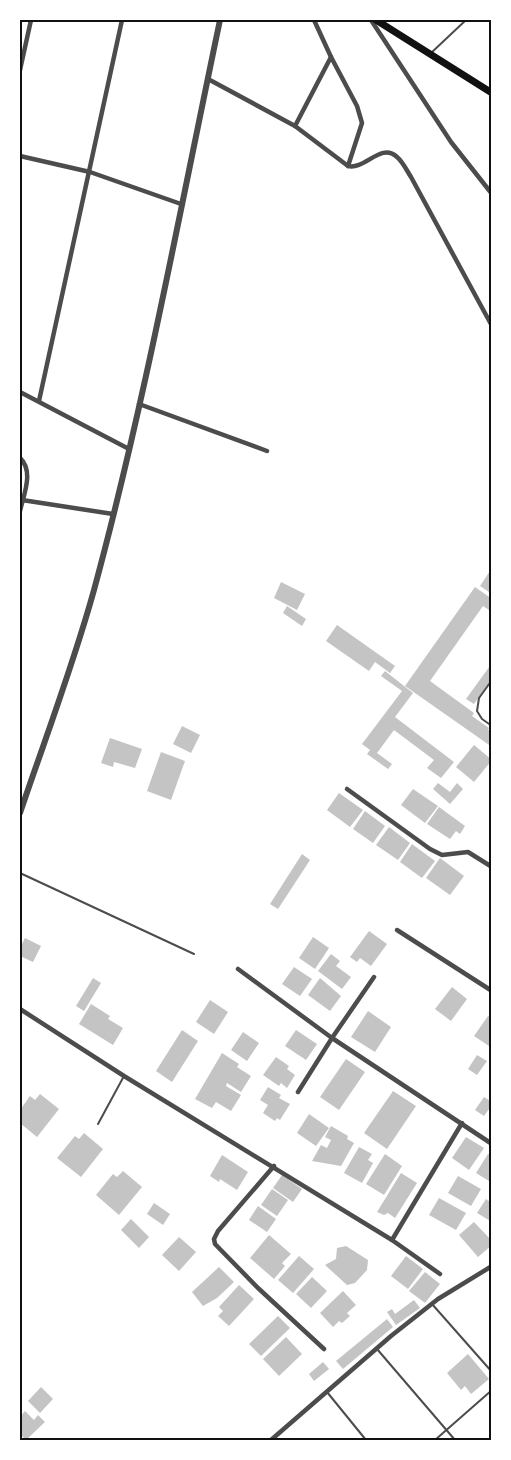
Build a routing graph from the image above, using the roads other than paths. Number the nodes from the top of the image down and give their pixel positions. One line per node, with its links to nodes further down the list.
1 (31, 20): 10 (street)
2 (122, 20): 16 (street)
3 (220, 20): 11 (street)
4 (314, 20): 9 (street)
5 (371, 20): 17 (street)
6 (376, 20): 8 (main road)
7 (466, 20): 8 (lane)
8 (430, 52): 12 (main road)
9 (331, 57): 13 (street); 15 (street)
10 (20, 70)
11 (208, 79): 13 (street); 18 (street)
12 (492, 93)
13 (295, 126): 15 (street)
14 (20, 156): 16 (street)
15 (348, 166): 19 (street)
16 (90, 172): 18 (street); 21 (street)
17 (492, 194)
18 (182, 204): 22 (street)
19 (492, 326)
20 (20, 392): 21 (street)
21 (39, 402): 23 (street)
22 (139, 404): 23 (street); 24 (street)
23 (129, 448): 28 (street)
24 (267, 451)
25 (20, 458): 26 (street)
26 (22, 500): 27 (street); 28 (street)
27 (20, 511)
28 (113, 514): 32 (street)
29 (492, 680): 30 (lane)
30 (492, 726)
31 (347, 789): 33 (street)
32 (20, 813)
33 (492, 867)
34 (20, 873): 36 (lane)
35 (396, 930): 39 (street)
36 (194, 954)
37 (238, 969): 41 (street)
38 (374, 977): 41 (street)
39 (492, 992)
40 (20, 1009): 42 (street)
41 (332, 1038): 43 (street); 44 (street)
42 (124, 1076): 45 (lane); 47 (street)
43 (298, 1092)
44 (462, 1123): 46 (street); 48 (street)
45 (98, 1124)
46 (492, 1144)
47 (274, 1166): 48 (street); 52 (street)
48 (392, 1240): 50 (street)
49 (492, 1266): 51 (street)
50 (440, 1274)
51 (432, 1304): 53 (street); 54 (lane)
52 (324, 1349)
53 (377, 1349): 56 (street); 57 (lane)
54 (492, 1372)
55 (492, 1390): 57 (lane)
56 (327, 1392): 58 (street); 59 (lane)
57 (447, 1430): 60 (lane); 61 (lane)
58 (271, 1440)
59 (366, 1440)
60 (435, 1440)
61 (455, 1440)

